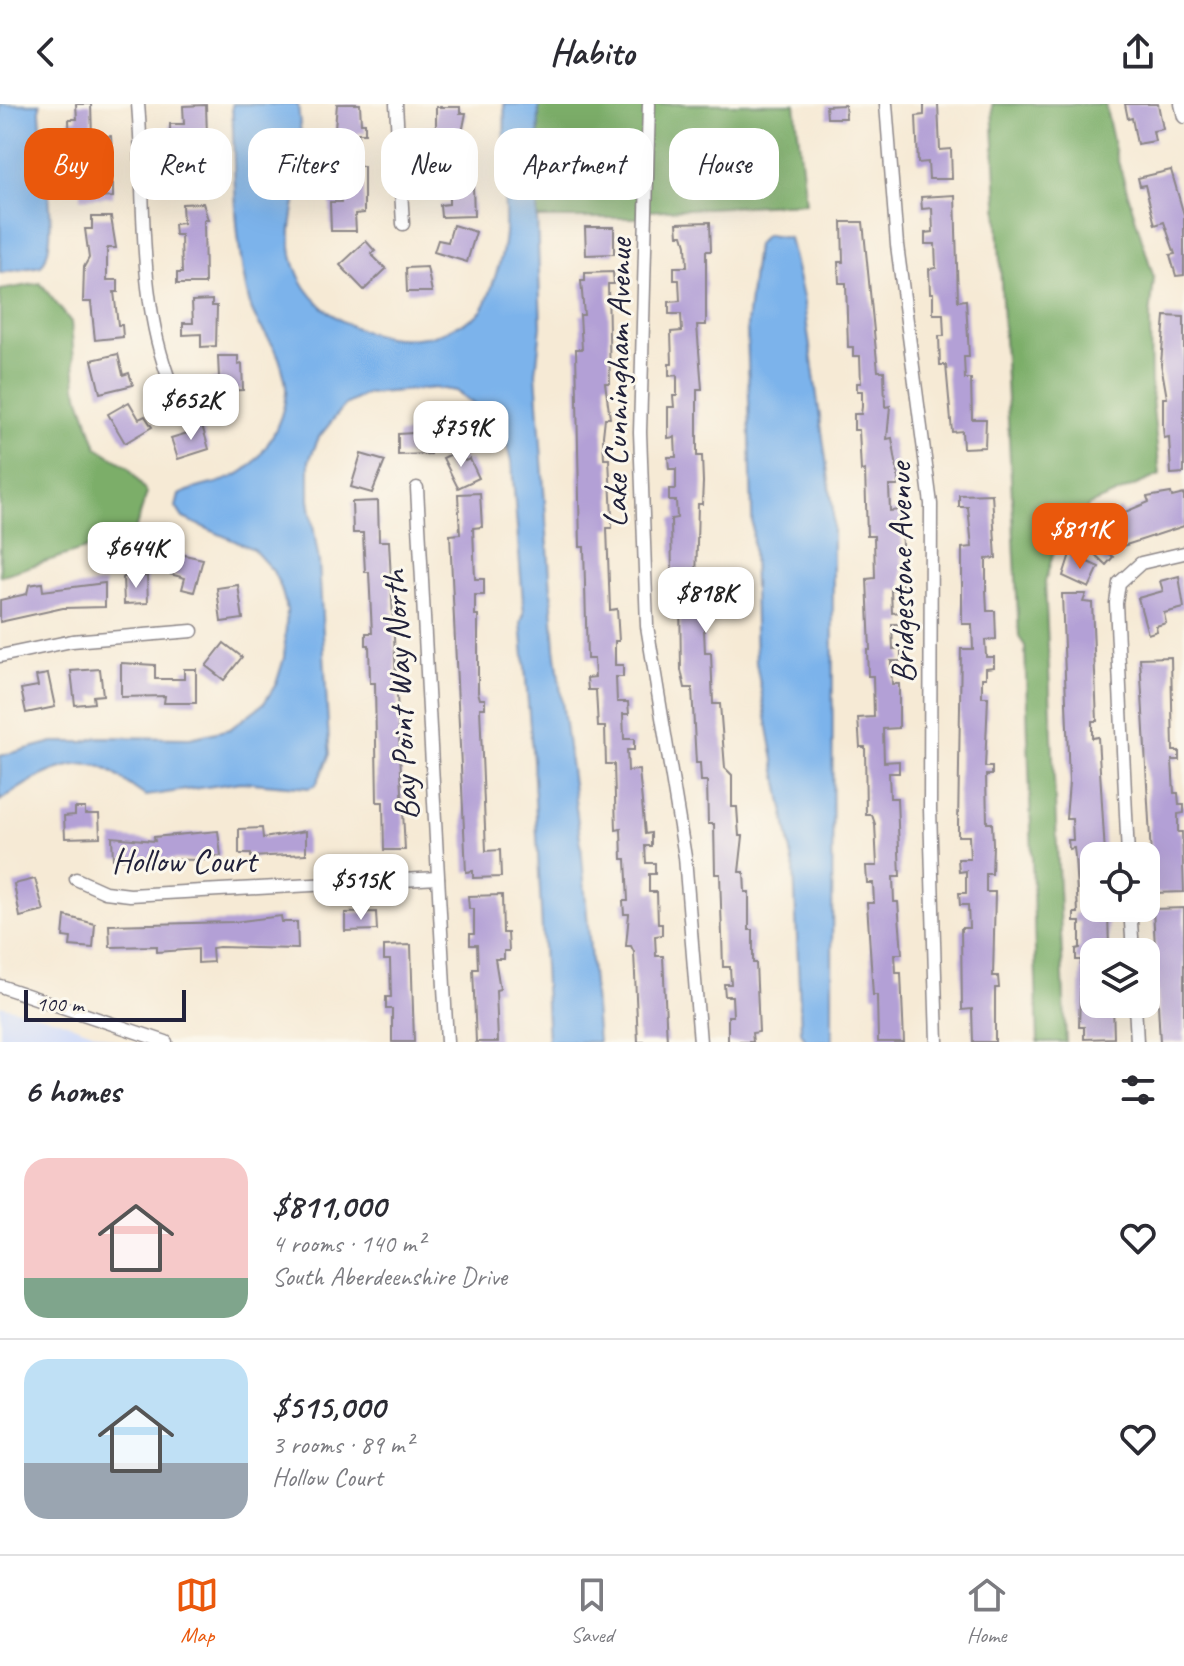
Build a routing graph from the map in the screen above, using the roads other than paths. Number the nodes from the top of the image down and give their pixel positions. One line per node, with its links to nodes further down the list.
1 (138, 104): 8 (street)
2 (396, 104): 7 (street)
3 (649, 104): 20 (street, Lake Cunningham Avenue)
4 (886, 104): 21 (street, Bridgestone Avenue)
5 (1181, 104): 6 (street)
6 (1184, 117)
7 (403, 224)
8 (172, 387)
9 (417, 488): 14 (street, Bay Point Way North)
10 (1184, 553): 13 (street)
11 (192, 631): 12 (street)
12 (0, 656)
13 (1127, 842)
14 (438, 878): 15 (street, Hollow Court); 19 (street, Bay Point Way North)
15 (76, 879)
16 (0, 986): 18 (street)
17 (1136, 1018): 22 (street)
18 (166, 1042)
19 (447, 1042)
20 (700, 1042)
21 (937, 1042)
22 (1137, 1042)

